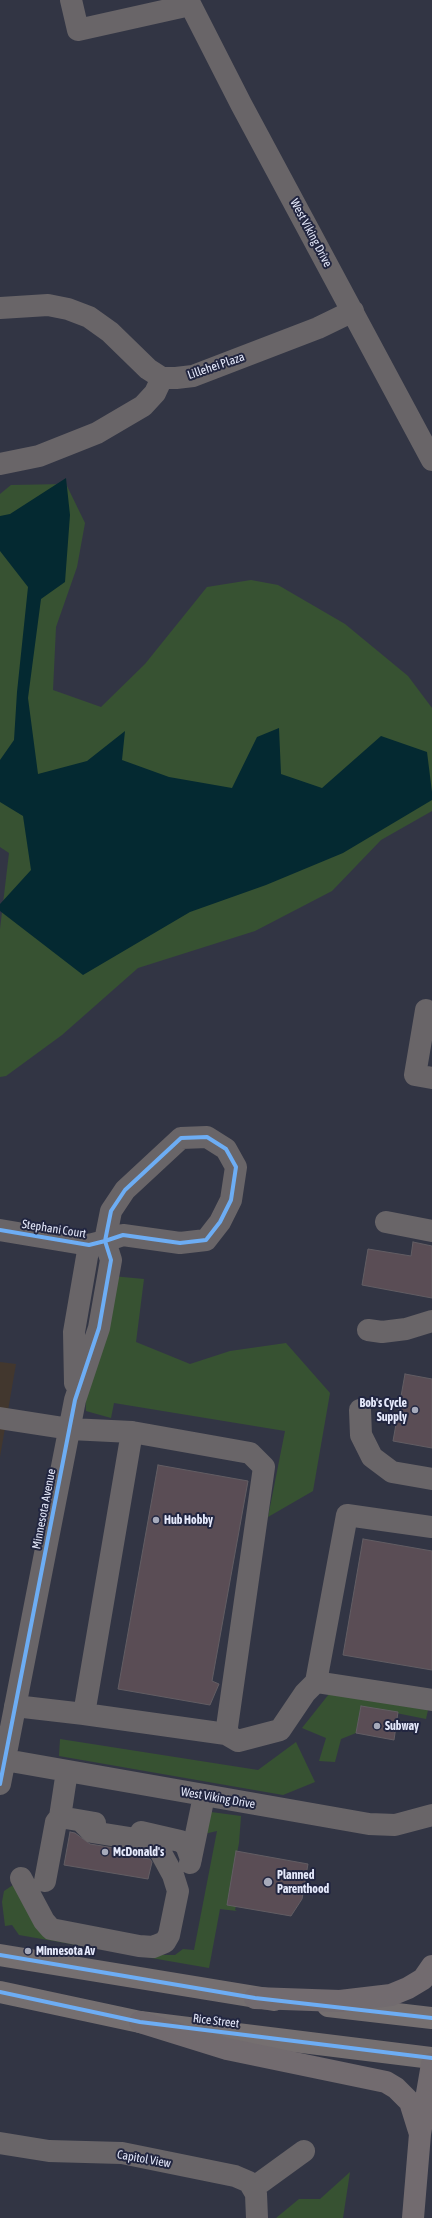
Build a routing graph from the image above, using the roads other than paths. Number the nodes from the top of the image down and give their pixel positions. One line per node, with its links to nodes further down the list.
1 (71, 0): 2 (street)
2 (189, 3): 4 (street, West Viking Drive)
3 (0, 308): 5 (street)
4 (352, 311): 5 (street, Lillehei Plaza); 6 (street, West Viking Drive)
5 (162, 378): 7 (street)
6 (432, 460)
7 (0, 464)
8 (426, 1010): 9 (street)
9 (432, 1078)
10 (386, 1222): 12 (street)
11 (0, 1230): 13 (street, Stephani Court)
12 (432, 1231)
13 (97, 1243): 13 (street); 18 (street, Minnesota Avenue)
14 (432, 1321): 15 (street)
15 (368, 1330)
16 (360, 1410): 20 (street)
17 (0, 1418): 18 (street)
18 (70, 1429): 19 (street); 24 (street, Minnesota Avenue)
19 (132, 1432): 25 (street); 26 (street)
20 (432, 1479)
21 (432, 1527): 22 (street)
22 (316, 1682): 23 (street); 26 (street)
23 (432, 1700)
24 (15, 1706): 25 (street); 27 (street, Minnesota Avenue)
25 (84, 1714): 26 (street)
26 (226, 1734)
27 (2, 1760): 28 (street, West Viking Drive); 29 (street, Minnesota Avenue)
28 (67, 1771): 30 (street, West Viking Drive); 32 (street)
29 (0, 1784)
30 (198, 1795): 31 (street, West Viking Drive); 33 (street); 34 (street)
31 (432, 1815)
32 (60, 1817): 33 (street); 36 (street)
33 (164, 1840): 34 (street); 35 (street)
34 (191, 1859): 37 (street)
35 (21, 1878)
36 (45, 1881)
37 (181, 1919)
38 (0, 1955): 41 (main road)
39 (432, 1966): 41 (highway)
40 (0, 1992): 43 (main road, Rice Street)
41 (255, 1998): 42 (main road)
42 (432, 2018)
43 (140, 2022): 44 (main road, Rice Street); 46 (highway)
44 (432, 2058)
45 (432, 2064): 46 (highway)
46 (420, 2134): 51 (highway)
47 (0, 2144): 49 (street, Capitol View)
48 (304, 2152): 49 (street)
49 (253, 2188): 50 (street)
50 (257, 2218)
51 (413, 2218)

